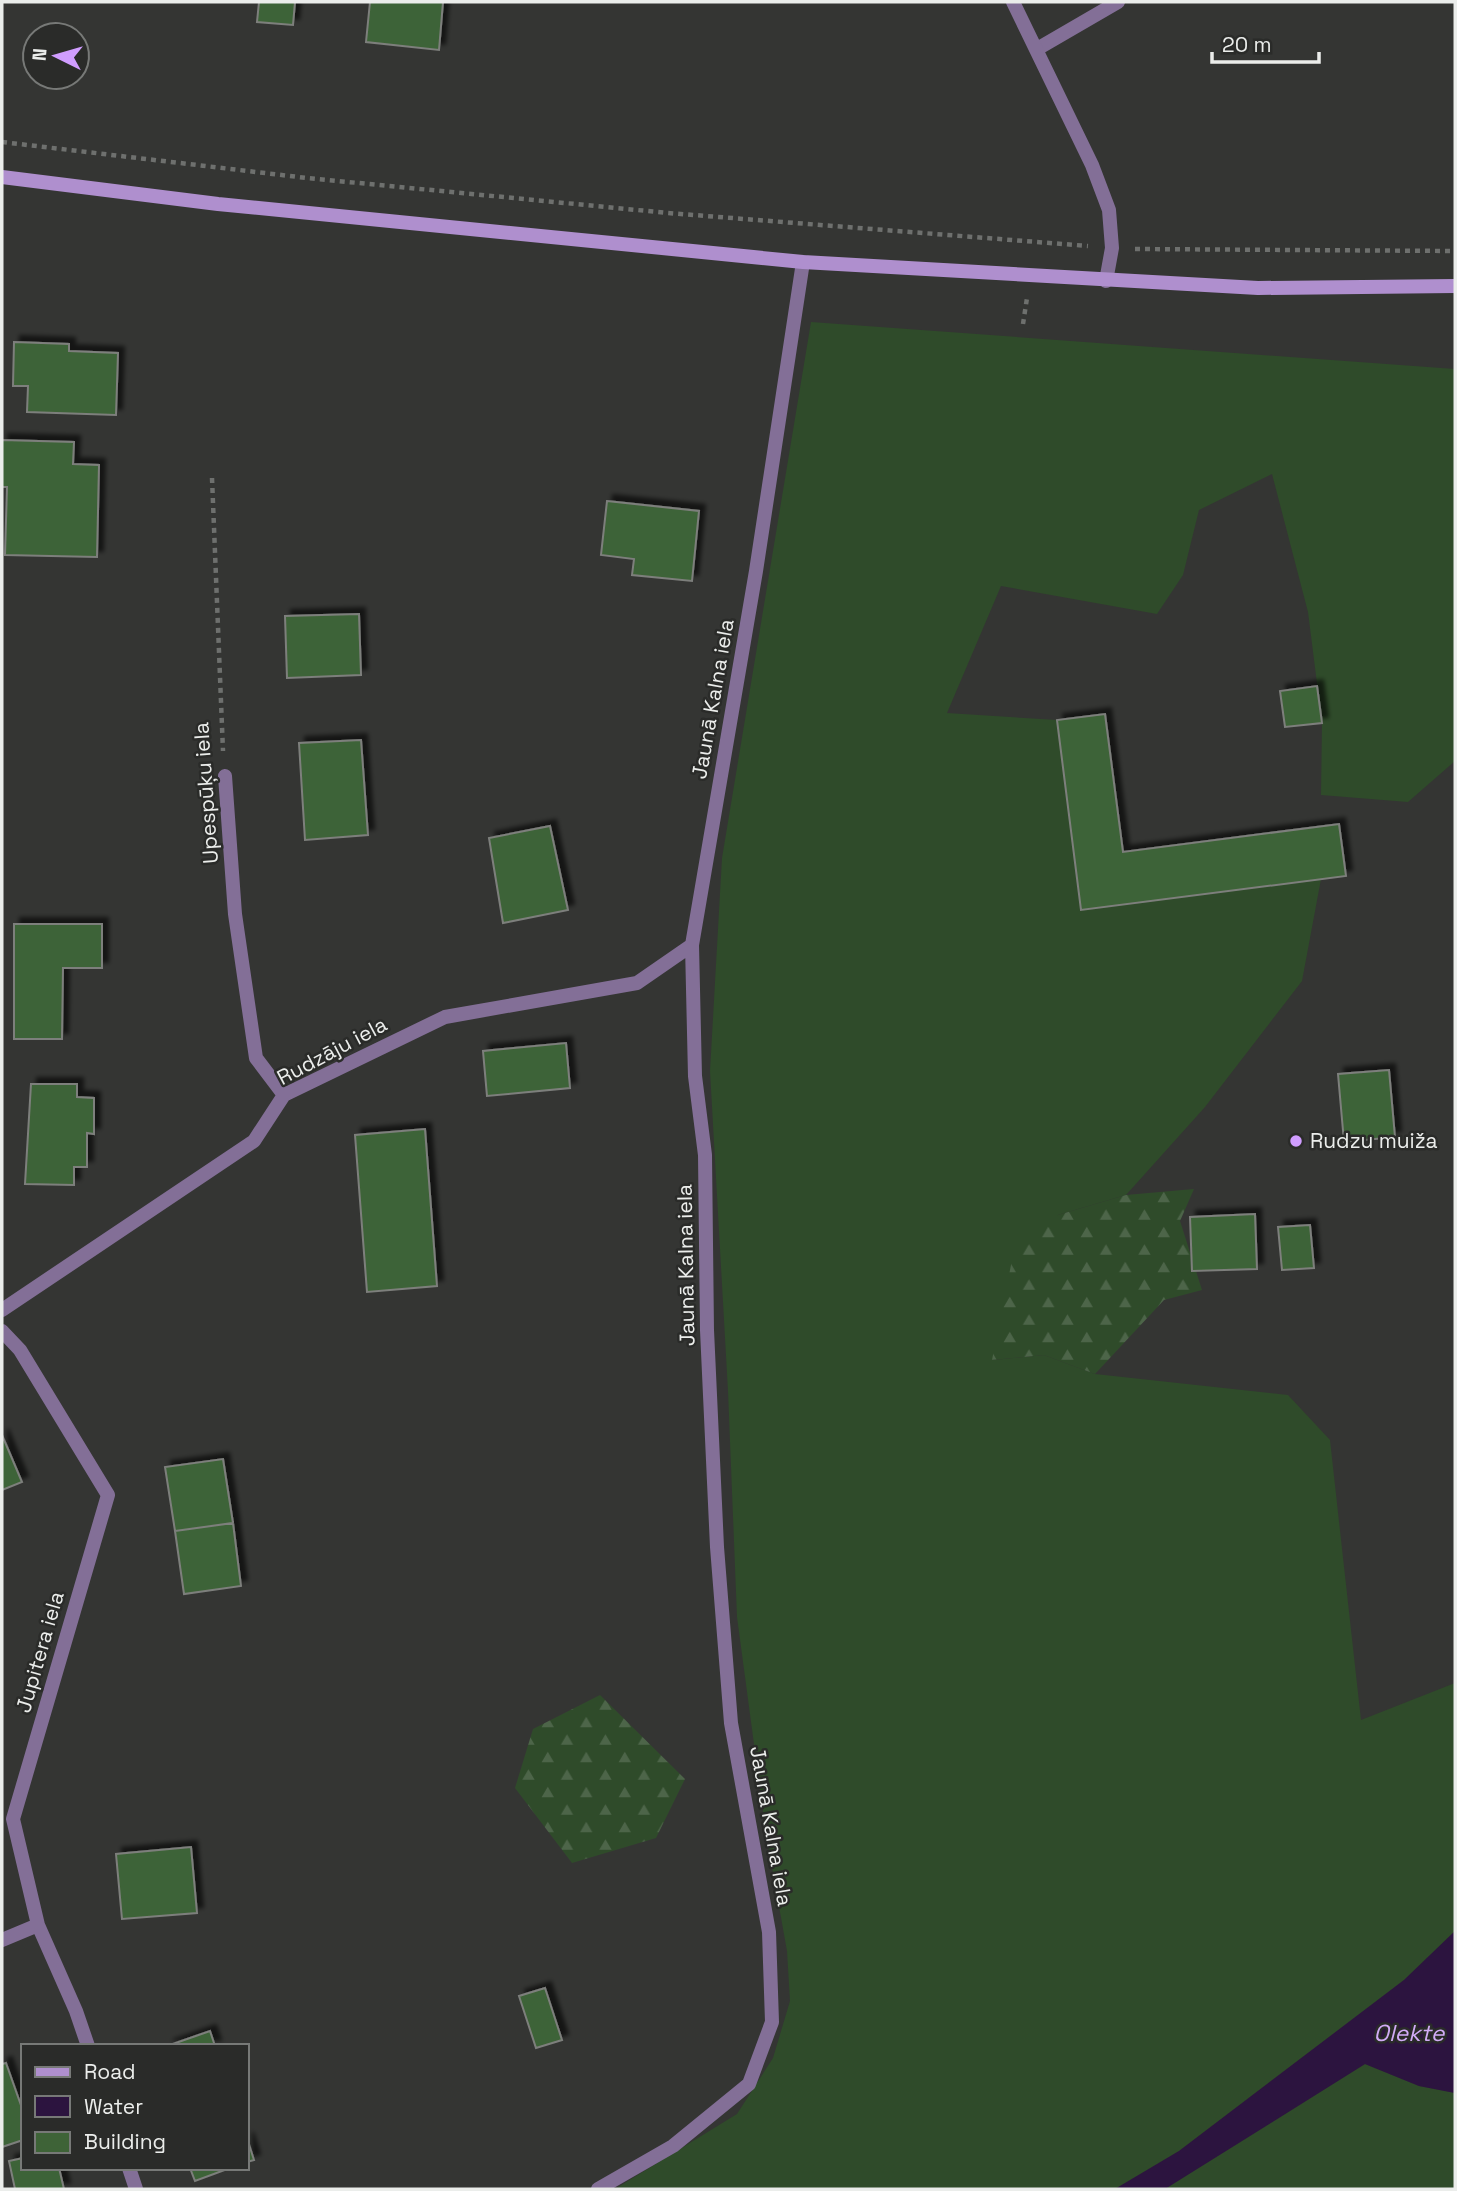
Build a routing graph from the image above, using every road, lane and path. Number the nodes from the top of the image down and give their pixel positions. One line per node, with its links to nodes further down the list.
1 (1013, 2): 3 (street)
2 (1118, 2): 3 (street)
3 (1037, 49): 6 (street)
4 (2, 142): 6 (path)
5 (2, 177): 8 (main road)
6 (1112, 248): 7 (path); 9 (street)
7 (1455, 251)
8 (803, 262): 9 (main road); 13 (street, Jaunā Kalna iela)
9 (1106, 281): 10 (main road)
10 (1455, 286)
11 (212, 478): 12 (path, Upespūķu iela)
12 (225, 776): 14 (street, Upespūķu iela)
13 (692, 945): 14 (street, Rudzāju iela); 22 (street, Jaunā Kalna iela)
14 (284, 1095): 15 (street, Rudzāju iela)
15 (2, 1310)
16 (2, 1331): 17 (street, Jupitera iela)
17 (38, 1925): 18 (street); 19 (street, Jupitera iela)
18 (2, 1940)
19 (87, 2044)
20 (130, 2170): 21 (street)
21 (136, 2189)
22 (598, 2189)

